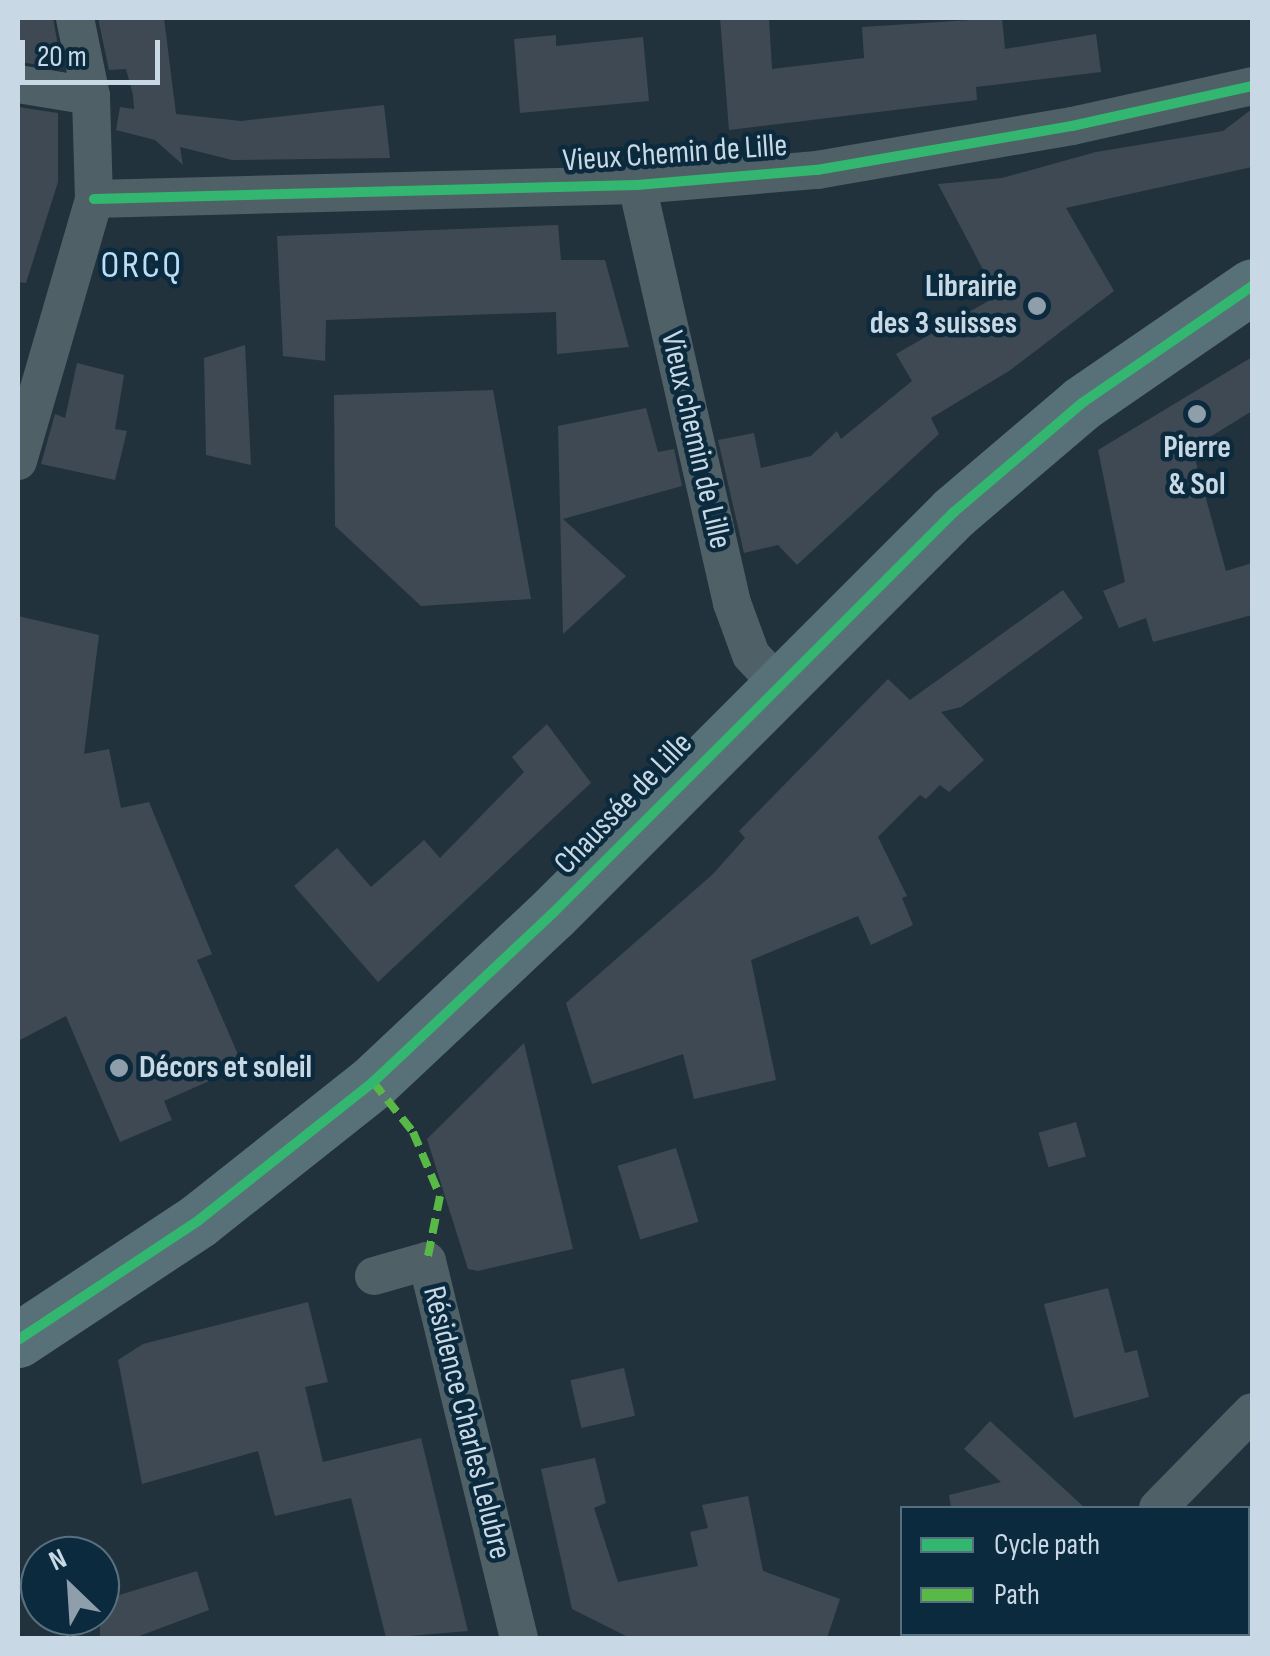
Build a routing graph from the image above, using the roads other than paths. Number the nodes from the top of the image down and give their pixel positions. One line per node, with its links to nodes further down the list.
1 (76, 18): 4 (street)
2 (18, 84): 4 (street)
3 (1252, 86): 5 (street, Vieux Chemin de Lille)
4 (91, 96): 6 (street)
5 (637, 184): 6 (street, Vieux Chemin de Lille); 9 (street, Vieux chemin de Lille)
6 (94, 199): 8 (street)
7 (1252, 286): 9 (main road, Chaussée de Lille)
8 (18, 460)
9 (778, 684): 11 (main road, Chaussée de Lille)
10 (374, 1276): 14 (street, Résidence Charles Lelubre)
11 (18, 1340)
12 (1252, 1412): 13 (street)
13 (1160, 1506)
14 (518, 1638)

